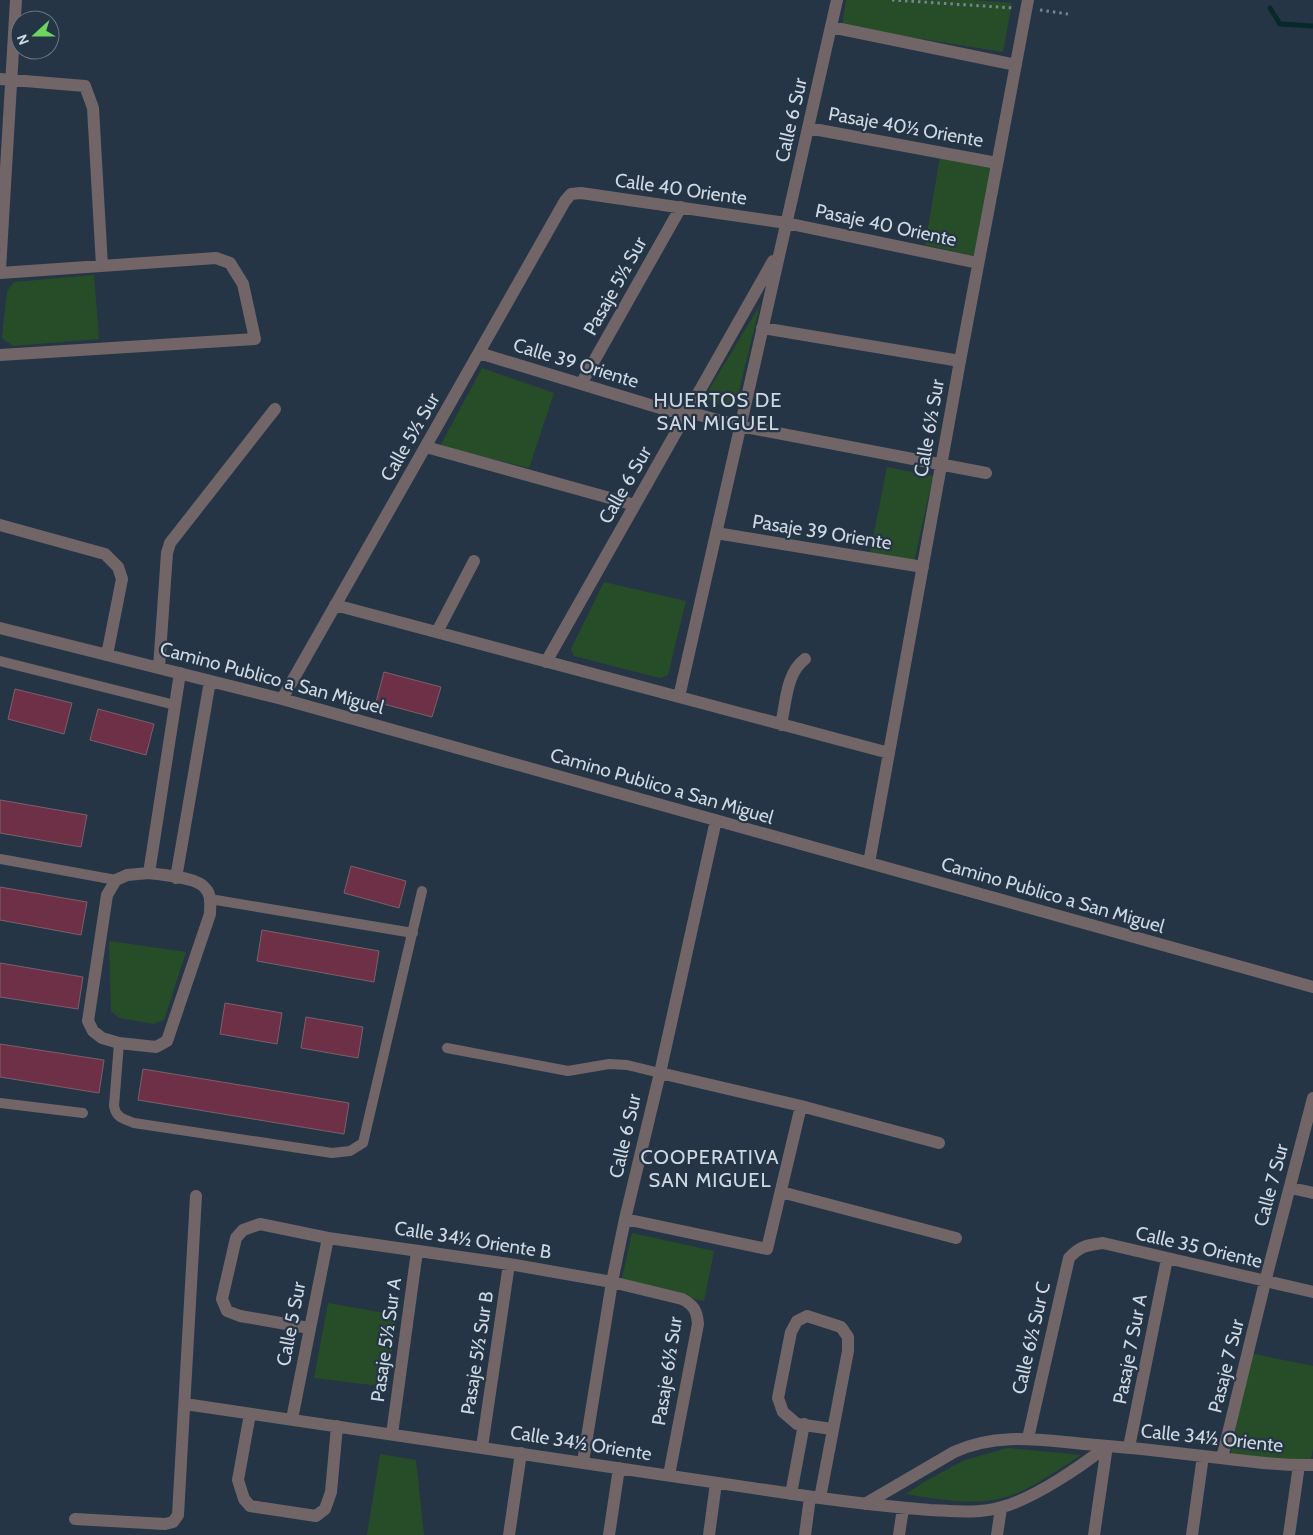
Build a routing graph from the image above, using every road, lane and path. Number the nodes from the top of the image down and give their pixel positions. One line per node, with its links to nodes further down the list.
1 (16, 0): 8 (street)
2 (837, 0): 6 (street, Calle 6 Sur)
3 (892, 0): 4 (path)
4 (1027, 4): 5 (path); 7 (street, Calle 6½ Sur)
5 (1068, 14)
6 (831, 28): 7 (street); 9 (street, Calle 6 Sur)
7 (1016, 65): 10 (street, Calle 6½ Sur)
8 (6, 79): 16 (street); 17 (street)
9 (808, 128): 10 (street, Pasaje 40½ Oriente); 13 (street, Calle 6 Sur)
10 (997, 163): 15 (street, Calle 6½ Sur)
11 (571, 194): 12 (street, Calle 40 Oriente); 19 (street, Calle 5½ Sur)
12 (681, 207): 13 (street, Calle 40 Oriente); 22 (street, Pasaje 5½ Sur)
13 (786, 223): 14 (street, Calle 6 Sur); 15 (street, Pasaje 40 Oriente)
14 (780, 248): 18 (street, Calle 6 Sur); 24 (street, Calle 6 Sur)
15 (978, 263): 21 (street, Calle 6½ Sur)
16 (102, 266): 17 (street); 20 (street)
17 (0, 271)
18 (762, 328): 21 (street); 25 (street, Calle 6 Sur)
19 (479, 353): 22 (street, Calle 39 Oriente); 26 (street, Calle 5½ Sur)
20 (0, 355)
21 (960, 361): 27 (street, Calle 6½ Sur)
22 (581, 384): 24 (street, Calle 39 Oriente)
23 (275, 409): 41 (street)
24 (688, 412): 25 (street, Calle 39 Oriente); 29 (street, Calle 6 Sur)
25 (740, 426): 27 (street, Calle 39 Oriente); 31 (street, Calle 6 Sur)
26 (426, 447): 29 (street); 34 (street, Calle 5½ Sur)
27 (941, 464): 28 (street, Calle 39 Oriente); 33 (street, Calle 6½ Sur)
28 (986, 473)
29 (635, 505): 40 (street, Calle 6 Sur)
30 (0, 525): 37 (street)
31 (716, 533): 33 (street, Pasaje 39 Oriente); 44 (street, Calle 6 Sur)
32 (474, 561): 36 (street)
33 (922, 567): 48 (street, Calle 6½ Sur)
34 (335, 605): 36 (street); 45 (street, Calle 5½ Sur)
35 (0, 628): 37 (street, Camino Publico a San Miguel)
36 (437, 632): 40 (street)
37 (107, 655): 41 (street, Camino Publico a San Miguel)
38 (805, 659): 47 (street)
39 (0, 661): 46 (lane)
40 (546, 662): 44 (street)
41 (159, 668): 42 (street, Camino Publico a San Miguel)
42 (180, 673): 43 (street, Camino Publico a San Miguel); 46 (street)
43 (210, 681): 45 (street, Camino Publico a San Miguel); 53 (street)
44 (679, 697): 47 (street)
45 (282, 699): 49 (street, Camino Publico a San Miguel)
46 (175, 706): 52 (street)
47 (781, 725): 48 (street)
48 (889, 754): 51 (street, Calle 6½ Sur)
49 (716, 820): 51 (street, Camino Publico a San Miguel); 61 (street, Calle 6 Sur)
50 (0, 859): 54 (lane)
51 (869, 863): 58 (street, Camino Publico a San Miguel)
52 (148, 873): 53 (street); 54 (street)
53 (176, 878): 56 (street)
54 (116, 880): 59 (street)
55 (422, 891): 57 (lane)
56 (210, 899): 57 (lane); 59 (street)
57 (412, 933): 59 (lane)
58 (1313, 987)
59 (119, 1043)
60 (447, 1048): 61 (lane)
61 (660, 1073): 64 (street); 71 (street, Calle 6 Sur)
62 (1313, 1098): 67 (street, Calle 7 Sur)
63 (0, 1103): 65 (lane)
64 (801, 1106): 66 (street); 68 (street)
65 (83, 1114)
66 (939, 1143)
67 (1291, 1188): 69 (street); 79 (street, Calle 7 Sur)
68 (781, 1192): 71 (street); 73 (street)
69 (1313, 1193)
70 (196, 1196): 83 (street)
71 (625, 1219): 78 (street, Calle 6 Sur)
72 (328, 1238): 75 (street, Calle 34½ Oriente B); 82 (street, Calle 5 Sur); 82 (street, Calle 34½ Oriente B)
73 (956, 1238)
74 (1077, 1249): 76 (street, Calle 35 Oriente); 90 (street, Calle 6½ Sur C)
75 (417, 1250): 77 (street, Calle 34½ Oriente B); 89 (street, Pasaje 5½ Sur A)
76 (1168, 1259): 79 (street, Calle 35 Oriente); 93 (street, Pasaje 7 Sur A)
77 (509, 1264): 78 (street, Calle 34½ Oriente B); 92 (street, Pasaje 5½ Sur B)
78 (612, 1282): 81 (street, Calle 34½ Oriente B); 97 (street, Calle 6 Sur)
79 (1265, 1282): 80 (street, Calle 35 Oriente); 96 (street, Pasaje 7 Sur)
80 (1313, 1292)
81 (691, 1303): 101 (street, Pasaje 6½ Sur)
82 (309, 1328): 85 (street, Calle 5 Sur)
83 (185, 1404): 84 (street, Calle 34½ Oriente); 108 (street)
84 (250, 1414): 85 (street, Calle 34½ Oriente); 87 (street)
85 (292, 1419): 87 (street, Calle 34½ Oriente)
86 (804, 1424): 88 (street); 88 (street); 103 (street)
87 (337, 1426): 89 (street, Calle 34½ Oriente)
88 (832, 1429): 104 (street)
89 (392, 1434): 92 (street, Calle 34½ Oriente)
90 (1028, 1438): 91 (street, Calle 34½ Oriente); 105 (street, Calle 34½ Oriente)
91 (1107, 1446): 93 (street, Calle 34½ Oriente); 107 (street, Calle 34½ Oriente); 115 (street)
92 (482, 1447): 94 (street, Calle 34½ Oriente)
93 (1129, 1448): 95 (street, Calle 34½ Oriente)
94 (521, 1453): 97 (street, Calle 34½ Oriente); 109 (street)
95 (1203, 1456): 96 (street, Calle 34½ Oriente); 116 (street)
96 (1222, 1458): 98 (street, Calle 34½ Oriente)
97 (583, 1462): 100 (street, Calle 34½ Oriente)
98 (1299, 1465): 99 (street, Calle 34½ Oriente); 117 (street)
99 (1313, 1465)
100 (619, 1468): 101 (street, Calle 34½ Oriente); 110 (street)
101 (669, 1475): 102 (street, Calle 34½ Oriente)
102 (716, 1482): 103 (street, Calle 34½ Oriente); 111 (street)
103 (791, 1494): 104 (street, Calle 34½ Oriente)
104 (815, 1497): 105 (street, Calle 34½ Oriente); 112 (street)
105 (865, 1504): 106 (street, Calle 34½ Oriente)
106 (903, 1508): 107 (street, Calle 34½ Oriente); 113 (street)
107 (1001, 1508): 114 (street)
108 (75, 1519)
109 (509, 1535)
110 (609, 1535)
111 (709, 1535)
112 (805, 1535)
113 (899, 1535)
114 (997, 1535)
115 (1094, 1535)
116 (1192, 1535)
117 (1289, 1535)

